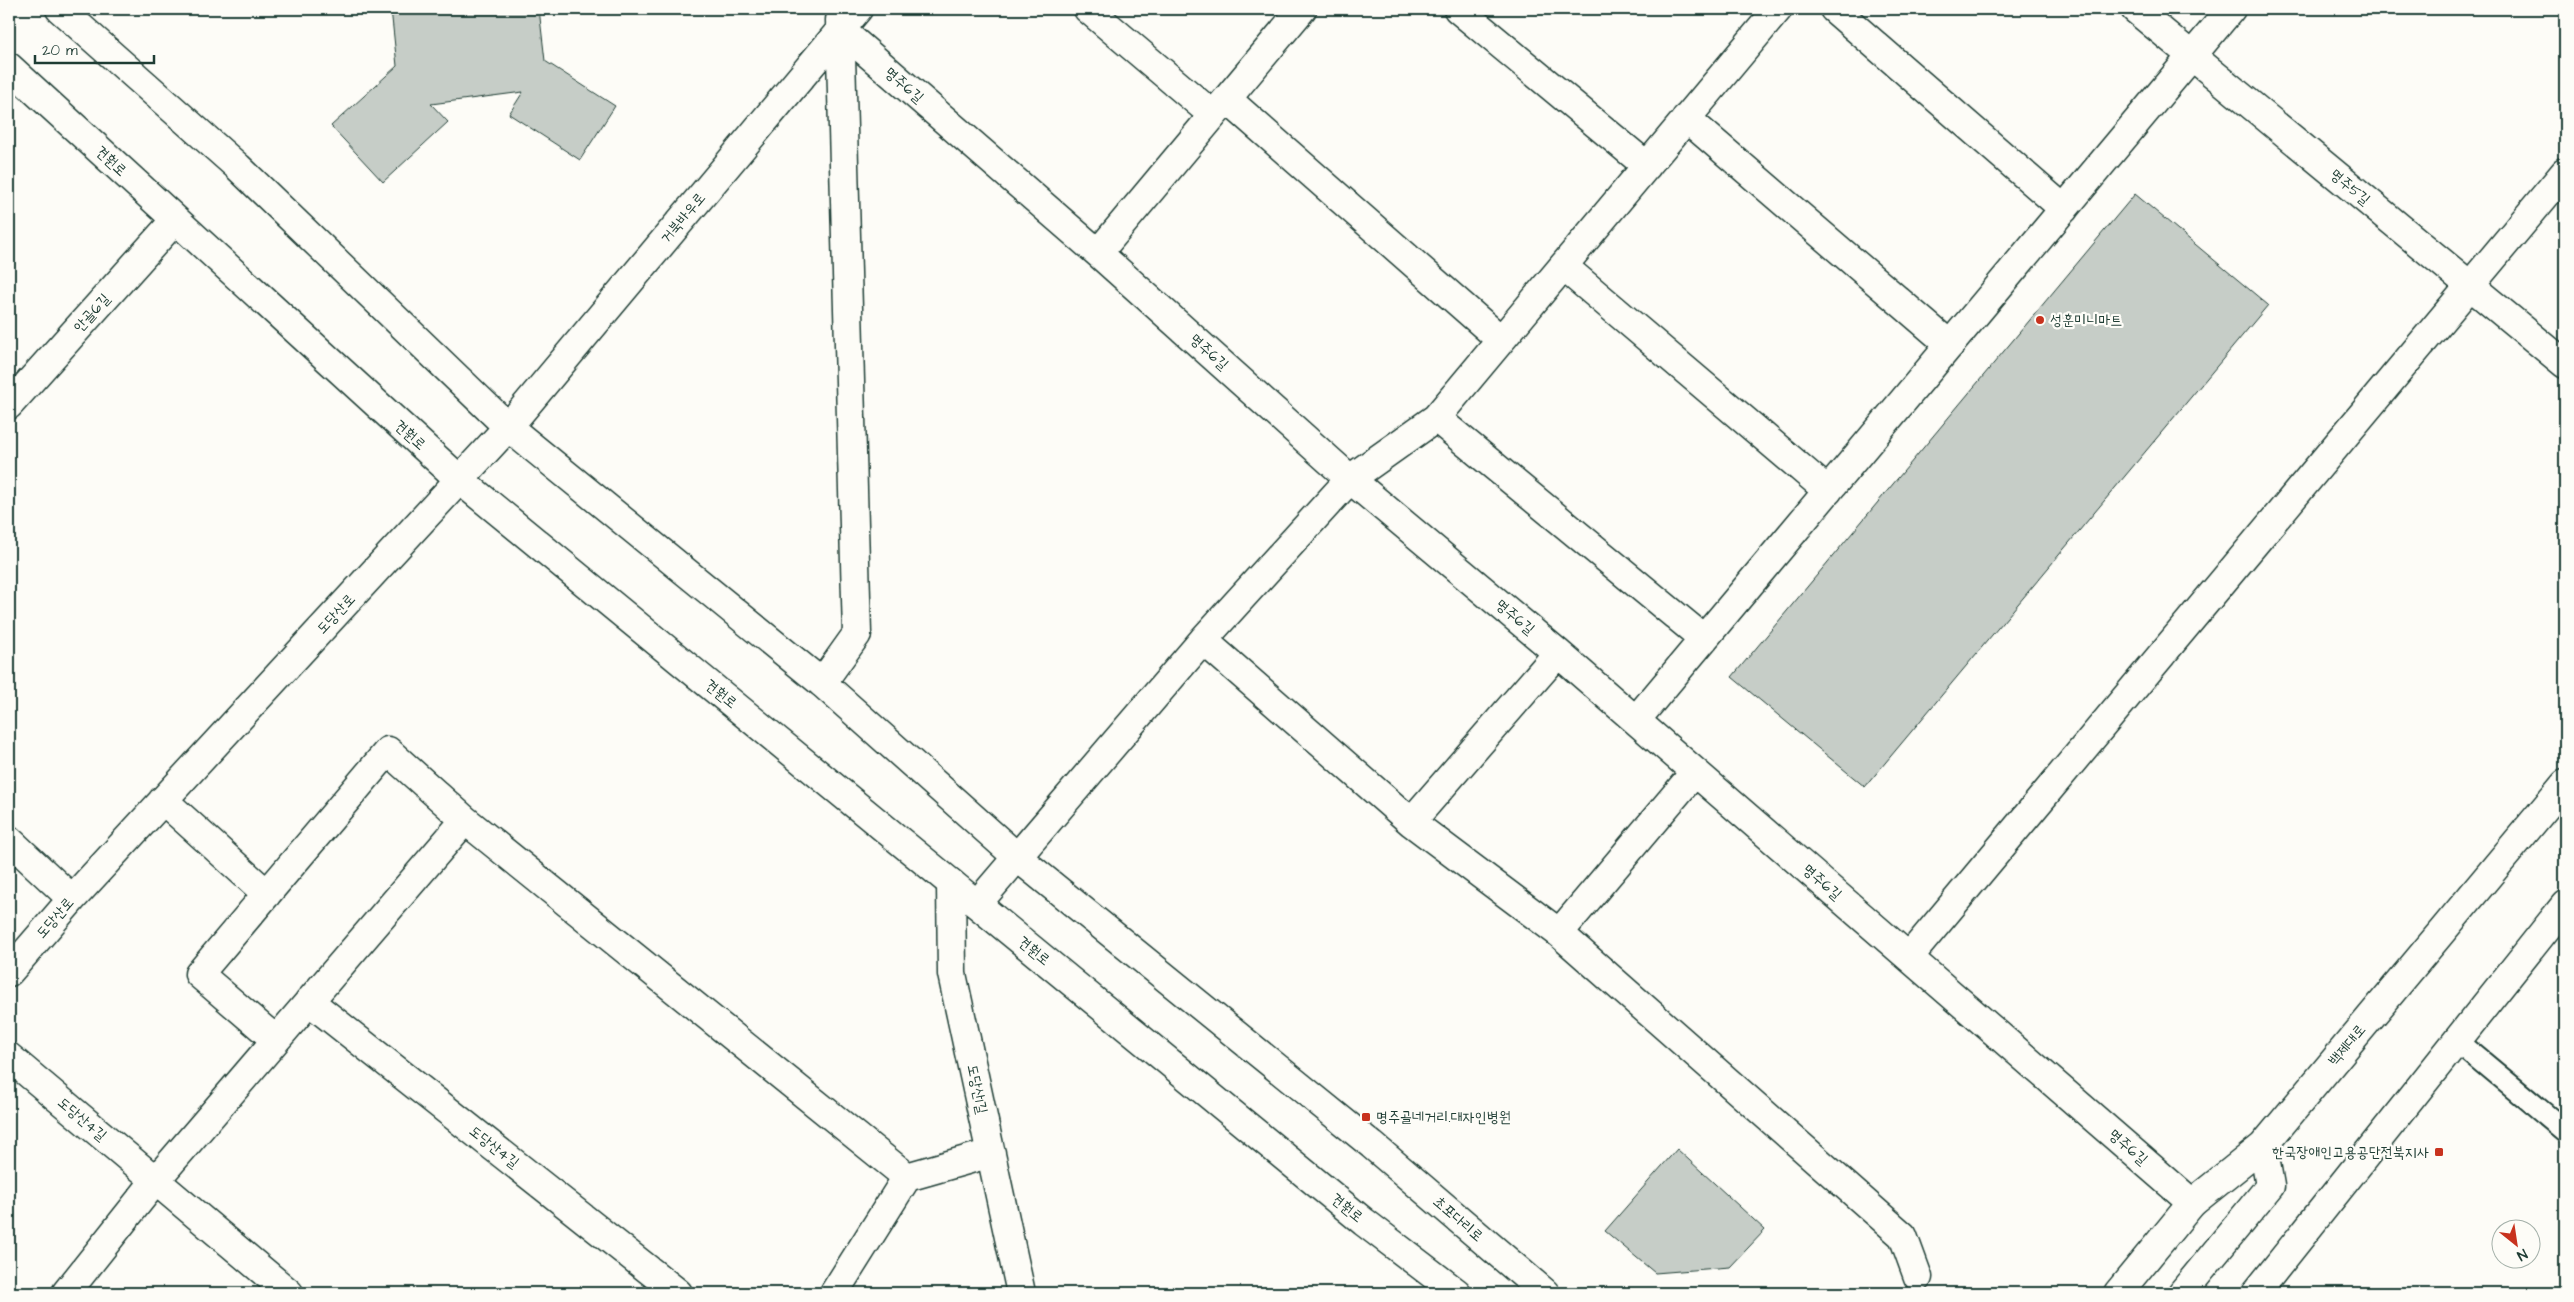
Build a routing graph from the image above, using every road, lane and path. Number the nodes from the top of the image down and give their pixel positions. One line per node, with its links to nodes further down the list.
1 (60, 9): 27 (street)
2 (858, 9): 10 (street, 거북바우로)
3 (1088, 9): 13 (street)
4 (1302, 9): 13 (street)
5 (1458, 9): 15 (street)
6 (1778, 9): 14 (street)
7 (1834, 9): 17 (street)
8 (2135, 9): 11 (street, 명주5길)
9 (2231, 9): 11 (street)
10 (840, 19): 19 (street, 명주6길); 27 (street, 거북바우로); 34 (street)
11 (2192, 56): 17 (street); 21 (street, 명주5길)
12 (9, 67): 18 (street, 견훤로)
13 (1220, 107): 19 (street); 22 (street)
14 (1686, 118): 15 (street); 23 (street)
15 (1647, 166): 20 (street)
16 (2565, 172): 21 (street)
17 (2064, 209): 23 (street)
18 (175, 220): 25 (street, 안골6길); 29 (street, 견훤로)
19 (1098, 253): 28 (street, 명주6길)
20 (1563, 266): 22 (street); 30 (street)
21 (2469, 286): 24 (street, 명주5길); 49 (street)
22 (1501, 340): 26 (street)
23 (1950, 346): 30 (street)
24 (2565, 364)
25 (9, 405)
26 (1436, 418): 28 (street); 31 (street)
27 (508, 427): 29 (street, 도당산로); 34 (street)
28 (1350, 478): 32 (street); 33 (street, 명주6길)
29 (460, 480): 38 (street, 도당산로); 43 (street, 견훤로)
30 (1828, 491): 31 (street)
31 (1704, 639): 35 (street)
32 (1203, 640): 40 (street); 42 (street)
33 (1558, 653): 35 (street, 명주6길); 40 (street)
34 (822, 683): 42 (street)
35 (1636, 720): 36 (street, 명주6길)
36 (1696, 772): 48 (street); 49 (street, 명주6길)
37 (2565, 784): 56 (street, 백제대로)
38 (163, 800): 44 (street); 45 (street, 도당산로)
39 (465, 820): 44 (street); 51 (street); 58 (street)
40 (1411, 822): 48 (street)
41 (9, 840): 45 (street)
42 (1017, 857): 46 (street); 68 (street, 초포다리로)
43 (952, 883): 46 (street, 견훤로); 57 (street, 도당산1길)
44 (267, 894): 52 (street)
45 (72, 899): 50 (street, 도당산로)
46 (977, 904): 67 (street, 견훤로)
47 (2565, 905): 53 (street)
48 (1559, 932): 61 (street)
49 (1909, 957): 60 (street, 명주6길)
50 (9, 972)
51 (309, 1001): 52 (street); 64 (street, 도당산4길)
52 (276, 1040): 59 (street)
53 (2457, 1041): 55 (lane); 71 (street)
54 (9, 1057): 59 (street, 도당산4길)
55 (2565, 1131)
56 (2263, 1146): 60 (street, 백제대로); 70 (street)
57 (991, 1153): 58 (street); 66 (street, 도당산1길)
58 (907, 1177): 65 (street)
59 (155, 1181): 62 (street); 63 (street, 도당산4길)
60 (2192, 1203): 69 (street, 백제대로)
61 (1918, 1277)
62 (66, 1293)
63 (289, 1293)
64 (678, 1293)
65 (834, 1293)
66 (1022, 1293)
67 (1457, 1293)
68 (1545, 1293)
69 (2118, 1293)
70 (2182, 1293)
71 (2256, 1293)

